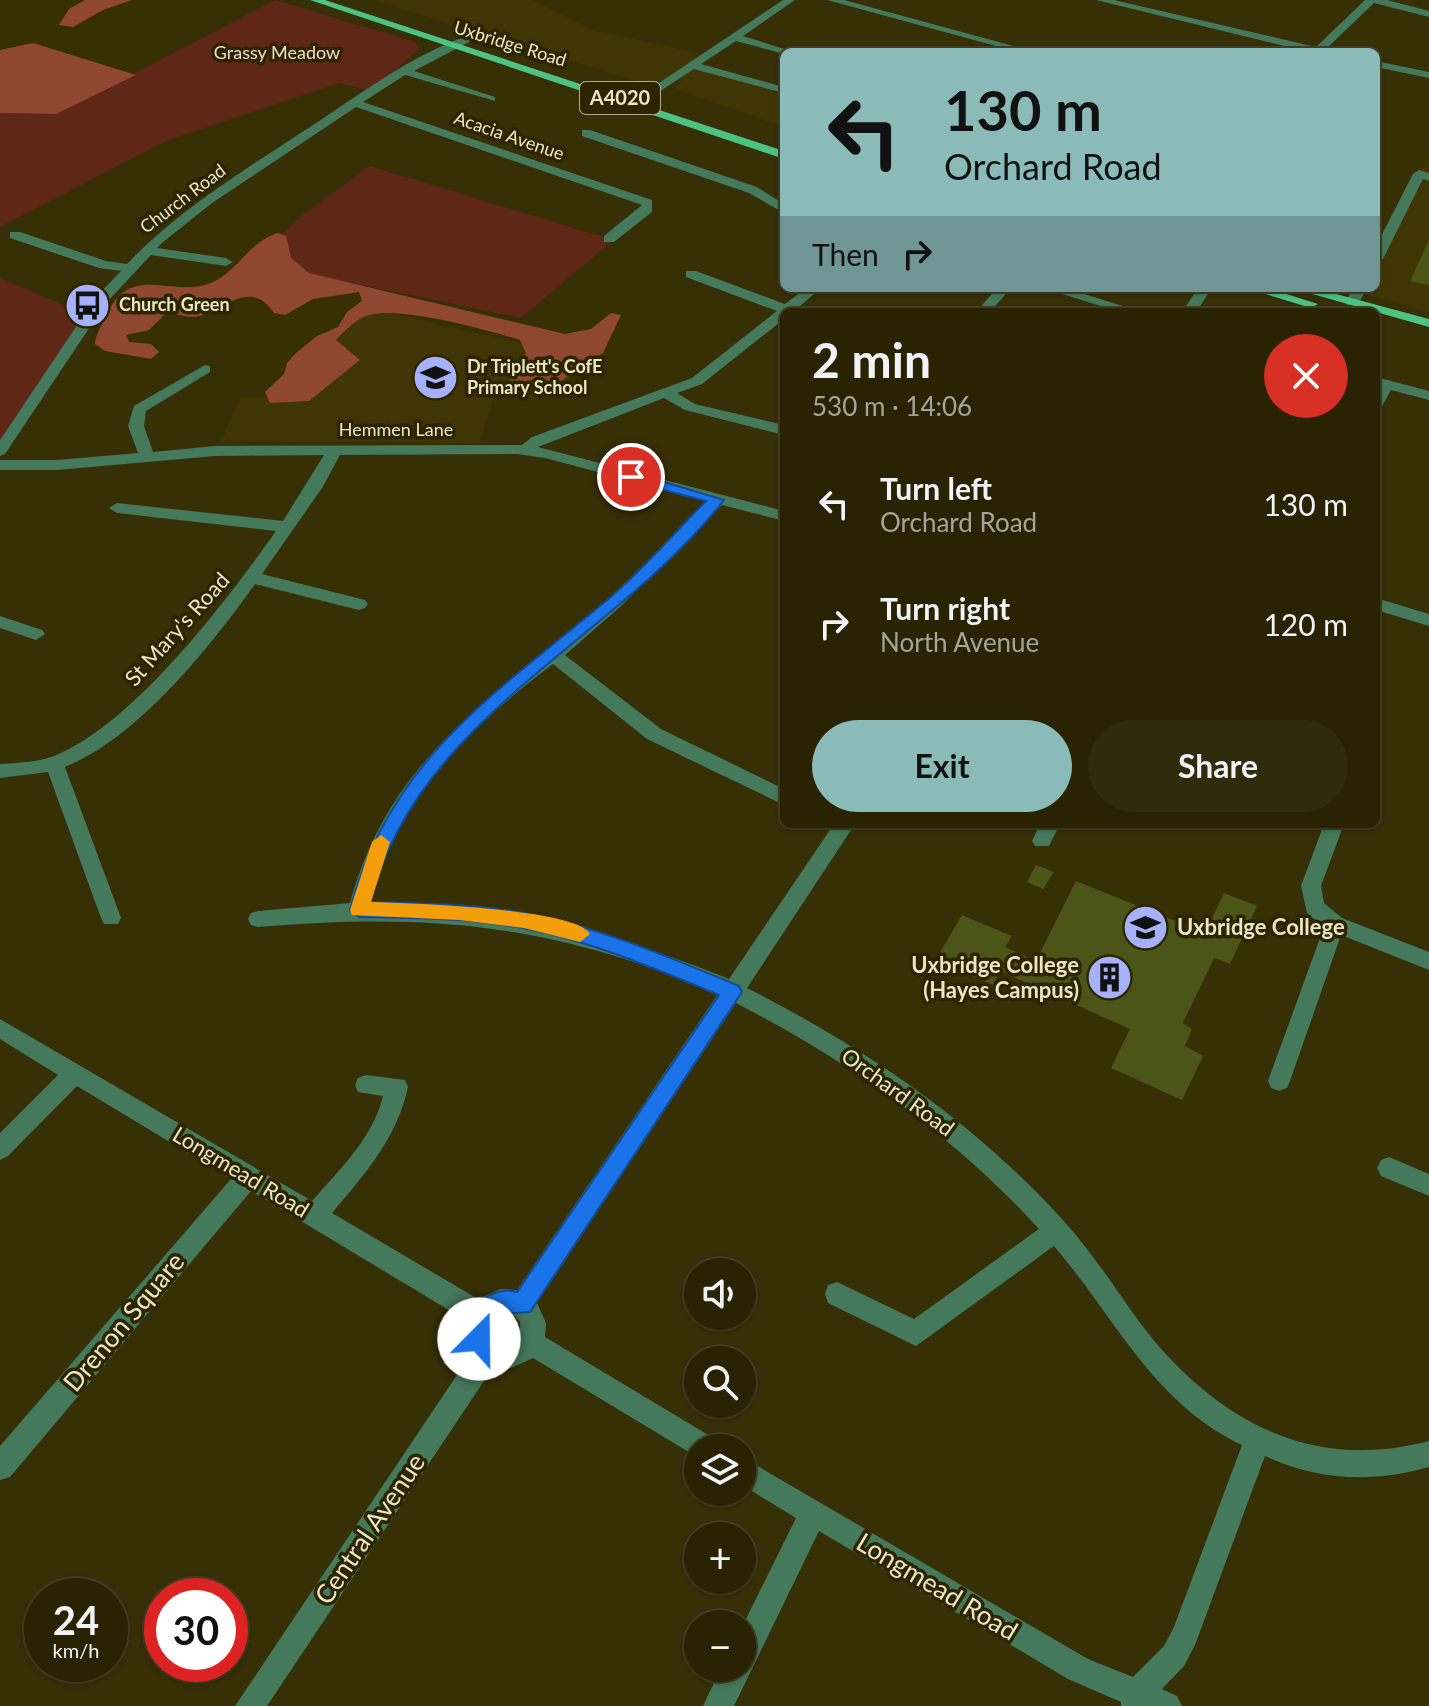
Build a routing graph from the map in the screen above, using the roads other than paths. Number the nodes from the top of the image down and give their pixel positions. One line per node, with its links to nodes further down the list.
1 (315, 0): 10 (main road, Uxbridge Road / A4020)
2 (345, 0): 9 (main road, Uxbridge Road / A4020)
3 (790, 0): 8 (street)
4 (832, 0): 11 (street)
5 (1101, 0): 12 (street)
6 (1373, 0): 7 (street); 13 (street)
7 (1429, 14)
8 (735, 37): 14 (street); 15 (street)
9 (467, 39): 10 (street, Church Road); 20 (main road, Uxbridge Road / A4020)
10 (454, 46): 17 (street, Church Road); 25 (main road, Uxbridge Road / A4020)
11 (1016, 48)
12 (1302, 48)
13 (1323, 48)
14 (780, 50)
15 (692, 65): 19 (street); 20 (street)
16 (1380, 65): 18 (street)
17 (403, 71): 21 (street); 22 (street, Church Road)
18 (1427, 75)
19 (780, 89)
20 (644, 97): 24 (main road, Uxbridge Road / A4020)
21 (491, 99)
22 (355, 103): 29 (street, Acacia Avenue); 30 (street, Church Road)
23 (586, 133): 27 (street)
24 (780, 143)
25 (780, 154)
26 (1429, 177): 31 (street)
27 (780, 207)
28 (15, 235): 33 (street)
29 (609, 239)
30 (145, 250): 32 (street); 33 (street, Church Road)
31 (1380, 251)
32 (226, 262)
33 (128, 268): 57 (street, Church Road)
34 (691, 274): 44 (street)
35 (809, 292): 41 (street)
36 (1000, 292): 42 (street)
37 (1064, 292): 43 (street)
38 (1273, 292): 40 (main road)
39 (1308, 292): 40 (main road)
40 (1347, 307)
41 (789, 308)
42 (986, 308)
43 (1121, 308)
44 (780, 309)
45 (1380, 313): 48 (main road)
46 (780, 315): 52 (street)
47 (1380, 322): 49 (main road)
48 (1429, 323)
49 (1429, 335)
50 (205, 369): 58 (street)
51 (1381, 382): 53 (street)
52 (667, 394): 54 (street); 56 (street)
53 (1429, 396)
54 (780, 429)
55 (334, 450): 56 (street, Hemmen Lane); 58 (street, Hemmen Lane); 63 (street, St Mary's Road)
56 (526, 450): 60 (street, Hemmen Lane)
57 (0, 451)
58 (147, 457): 59 (street, Hemmen Lane)
59 (0, 465)
60 (717, 500): 62 (street, Hemmen Lane); 70 (street)
61 (117, 508): 63 (street)
62 (780, 515)
63 (287, 527): 64 (street, St Mary's Road)
64 (254, 578): 65 (street); 71 (street, St Mary's Road)
65 (359, 604)
66 (1380, 605): 67 (street)
67 (1429, 620)
68 (0, 622): 69 (street)
69 (36, 634)
70 (553, 655): 73 (street); 76 (street)
71 (54, 763): 72 (street, St Mary's Road); 77 (street)
72 (0, 771)
73 (780, 796)
74 (841, 828): 81 (street)
75 (1333, 828): 79 (street)
76 (359, 910): 78 (street, Orchard Road); 81 (street, Orchard Road)
77 (111, 918)
78 (258, 919)
79 (1335, 924): 80 (street); 84 (street)
80 (1429, 961)
81 (732, 992): 91 (street, Orchard Road); 93 (street)
82 (0, 1028): 83 (street, Longmead Road)
83 (75, 1073): 86 (street); 88 (street, Longmead Road)
84 (1279, 1081)
85 (366, 1085): 90 (street)
86 (0, 1149)
87 (1389, 1168): 89 (street)
88 (248, 1176): 90 (street, Longmead Road); 100 (street, Drenon Square)
89 (1429, 1185)
90 (315, 1216): 94 (street, Longmead Road)
91 (1057, 1230): 92 (street); 98 (street, Orchard Road)
92 (837, 1294)
93 (522, 1304): 94 (street); 95 (street)
94 (482, 1316): 96 (street)
95 (530, 1342): 96 (street); 97 (street)
96 (488, 1352): 106 (street, Central Avenue)
97 (684, 1435)
98 (1258, 1439): 99 (street, Orchard Road); 105 (street)
99 (1429, 1454)
100 (0, 1467)
101 (756, 1478): 102 (street, Longmead Road)
102 (813, 1513): 103 (street); 105 (street, Longmead Road)
103 (756, 1629)
104 (730, 1682): 107 (street)
105 (1136, 1701): 108 (street, Longmead Road)
106 (250, 1706)
107 (718, 1706)
108 (1167, 1706)

